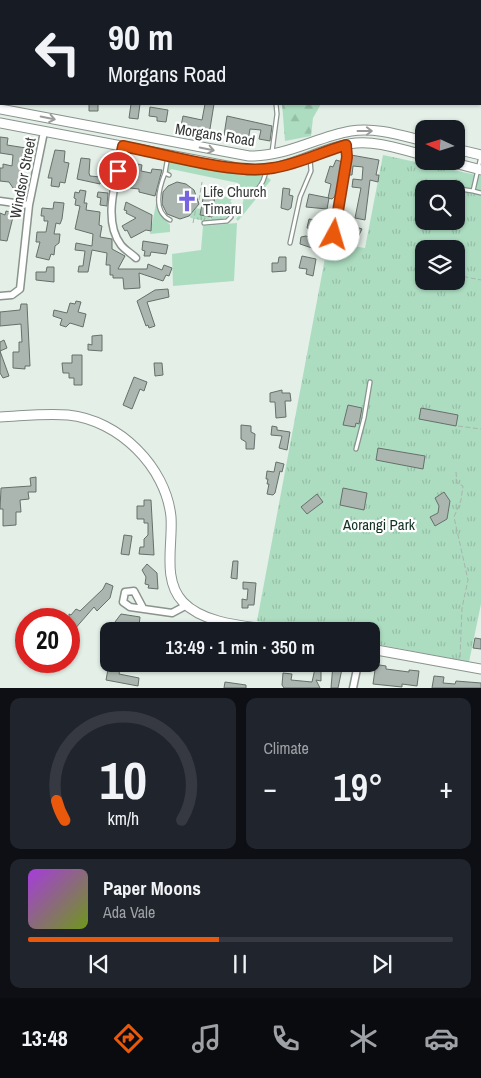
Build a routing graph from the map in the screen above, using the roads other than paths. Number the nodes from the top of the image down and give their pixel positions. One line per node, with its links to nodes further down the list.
1 (276, 105): 13 (lane)
2 (0, 108): 4 (street, Morgans Road, one-way to 4)
3 (0, 123): 5 (street, Morgans Road)
4 (106, 129): 7 (street); 13 (street, Morgans Road, one-way to 13)
5 (44, 132): 7 (street, Morgans Road); 28 (street, Windsor Street)
6 (415, 139): 13 (street, Morgans Road, one-way to 6)
7 (103, 142): 9 (street, Morgans Road)
8 (346, 145): 11 (street, Morgans Road); 15 (street, Morgans Road); 32 (lane)
9 (123, 146): 12 (street, Morgans Road); 34 (street)
10 (465, 152): 14 (street)
11 (415, 153)
12 (168, 155): 18 (street, Morgans Road); 19 (lane)
13 (273, 155)
14 (481, 156): 17 (lane)
15 (310, 158): 18 (street, Morgans Road); 33 (lane)
16 (465, 165): 17 (street)
17 (480, 169): 22 (lane)
18 (266, 170): 25 (lane)
19 (165, 173): 20 (lane); 30 (lane)
20 (169, 175)
21 (465, 190): 22 (lane)
22 (473, 191): 24 (lane)
23 (238, 192): 25 (lane)
24 (481, 193)
25 (244, 195): 26 (lane)
26 (240, 198)
27 (0, 201): 28 (street)
28 (29, 205): 35 (street, Windsor Street)
29 (231, 216): 31 (lane)
30 (170, 220)
31 (204, 224)
32 (334, 235)
33 (290, 243)
34 (136, 258)
35 (0, 296)
36 (370, 382): 38 (lane)
37 (0, 417): 39 (street)
38 (356, 449)
39 (187, 605): 40 (street); 41 (street)
40 (143, 608)
41 (230, 622)
42 (380, 651): 43 (street)
43 (481, 669)
44 (356, 672): 45 (street)
45 (352, 688)

